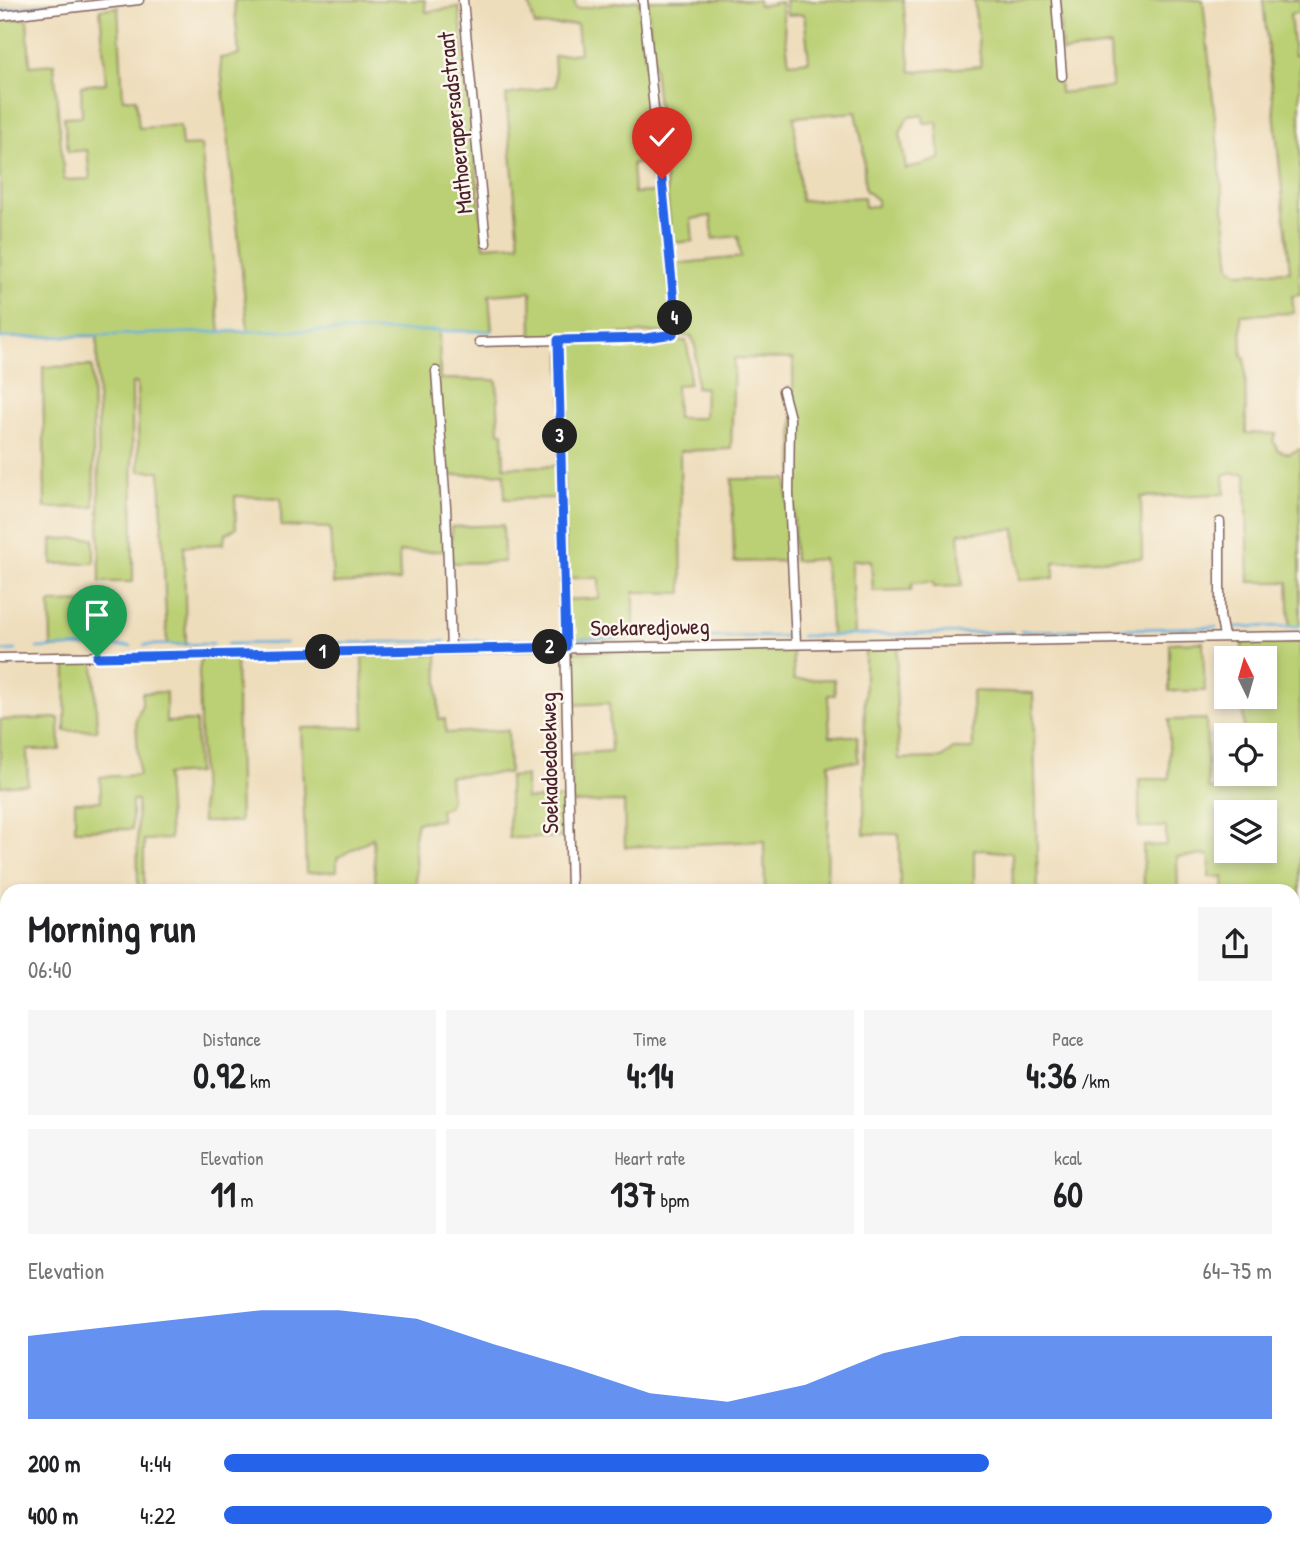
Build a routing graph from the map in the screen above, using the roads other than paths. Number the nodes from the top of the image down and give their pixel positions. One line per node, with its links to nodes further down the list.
1 (139, 0): 5 (street)
2 (463, 0): 8 (street, Mathoerapersadstraat)
3 (643, 0): 9 (street)
4 (1056, 0): 7 (street)
5 (59, 5): 6 (street)
6 (0, 16)
7 (1062, 76)
8 (486, 243)
9 (558, 340): 10 (street); 17 (street, Soekadoedoekweg)
10 (479, 342)
11 (436, 372): 18 (street)
12 (783, 391): 16 (street)
13 (1220, 522): 14 (street)
14 (1224, 636): 15 (street, Soekaredjoweg); 16 (street, Soekaredjoweg)
15 (1300, 636)
16 (796, 643): 17 (street, Soekaredjoweg)
17 (566, 647): 18 (street, Soekaredjoweg); 20 (street, Soekadoedoekweg)
18 (451, 649): 19 (street, Soekaredjoweg)
19 (0, 658)
20 (571, 884)

